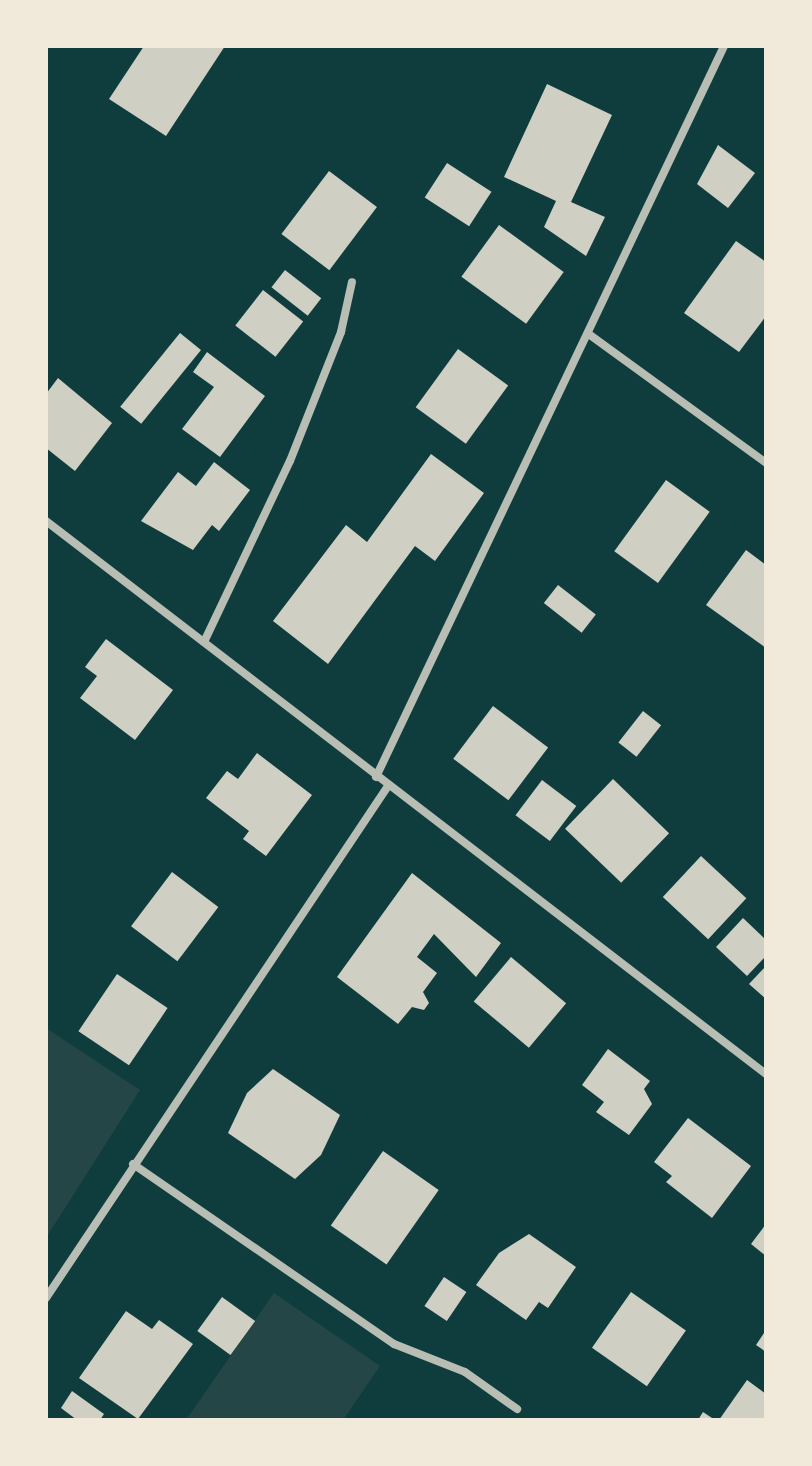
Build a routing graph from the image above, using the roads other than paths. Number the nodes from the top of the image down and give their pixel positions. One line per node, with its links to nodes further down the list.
1 (724, 46): 3 (street)
2 (352, 282): 6 (street)
3 (590, 335): 4 (street); 7 (street)
4 (766, 463)
5 (46, 521): 6 (street)
6 (204, 642): 7 (street)
7 (376, 777): 8 (street)
8 (388, 786): 9 (street); 10 (street)
9 (766, 1074)
10 (133, 1164): 11 (street); 12 (street)
11 (46, 1298)
12 (517, 1409)

